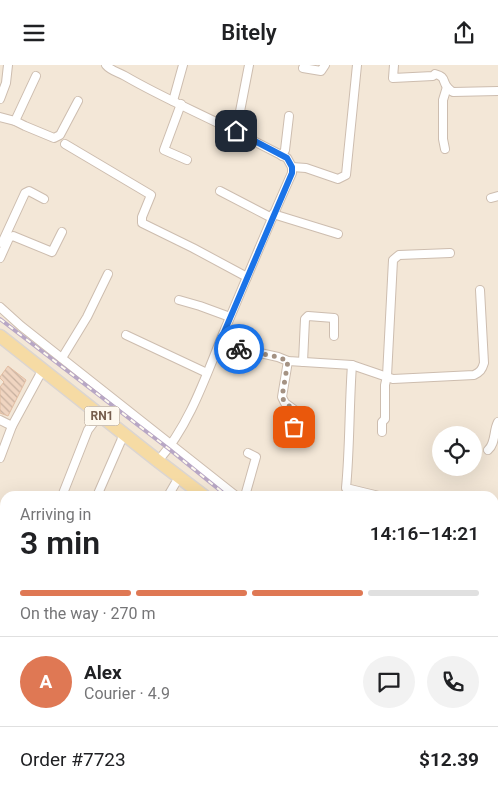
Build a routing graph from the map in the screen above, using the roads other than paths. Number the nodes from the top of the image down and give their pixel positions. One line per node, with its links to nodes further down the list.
1 (8, 65): 14 (street)
2 (106, 65): 16 (street)
3 (183, 65): 16 (street)
4 (248, 65): 21 (street)
5 (325, 65): 9 (street)
6 (357, 65): 26 (street)
7 (394, 65): 10 (street)
8 (434, 65): 10 (street)
9 (303, 69)
10 (435, 75): 12 (street)
11 (36, 76): 20 (street)
12 (447, 87): 13 (street); 23 (street)
13 (498, 91)
14 (0, 99)
15 (78, 101): 20 (street)
16 (173, 101): 17 (street)
17 (181, 105): 21 (street); 25 (street)
18 (289, 115): 24 (street)
19 (0, 117): 20 (street)
20 (15, 121)
21 (236, 131): 24 (street)
22 (64, 144): 36 (street)
23 (444, 149)
24 (282, 156): 26 (street)
25 (187, 160)
26 (292, 167): 29 (street)
27 (220, 191): 29 (street)
28 (44, 199): 32 (street)
29 (273, 216): 31 (street); 36 (street)
30 (62, 232): 34 (street)
31 (338, 235)
32 (0, 247)
33 (450, 253): 51 (street)
34 (0, 258)
35 (108, 274): 45 (street)
36 (247, 277): 40 (street)
37 (480, 290): 51 (street)
38 (179, 300): 40 (street)
39 (0, 307): 45 (street)
40 (230, 317): 44 (street)
41 (126, 335): 50 (street)
42 (0, 336): 49 (main road, RN1)
43 (334, 336): 47 (street)
44 (219, 344): 46 (street); 50 (street)
45 (62, 358): 59 (street)
46 (288, 361): 47 (street); 56 (street)
47 (303, 362): 48 (street)
48 (352, 365): 51 (street); 71 (street)
49 (43, 369): 52 (main road, RN1); 55 (street)
50 (207, 373): 59 (street)
51 (387, 376): 57 (street)
52 (100, 414): 58 (main road, RN1); 65 (street)
53 (0, 420): 55 (street)
54 (498, 423): 60 (street)
55 (12, 426): 62 (street)
56 (294, 427)
57 (382, 432)
58 (124, 434): 63 (main road, RN1); 66 (street)
59 (172, 445): 63 (street); 69 (street)
60 (488, 451)
61 (248, 453): 70 (street)
62 (0, 458)
63 (158, 461): 64 (main road, RN1)
64 (179, 477): 67 (street); 68 (main road, RN1)
65 (64, 491)
66 (99, 491)
67 (171, 491)
68 (197, 491)
69 (230, 491)
70 (246, 491)
71 (346, 491)

